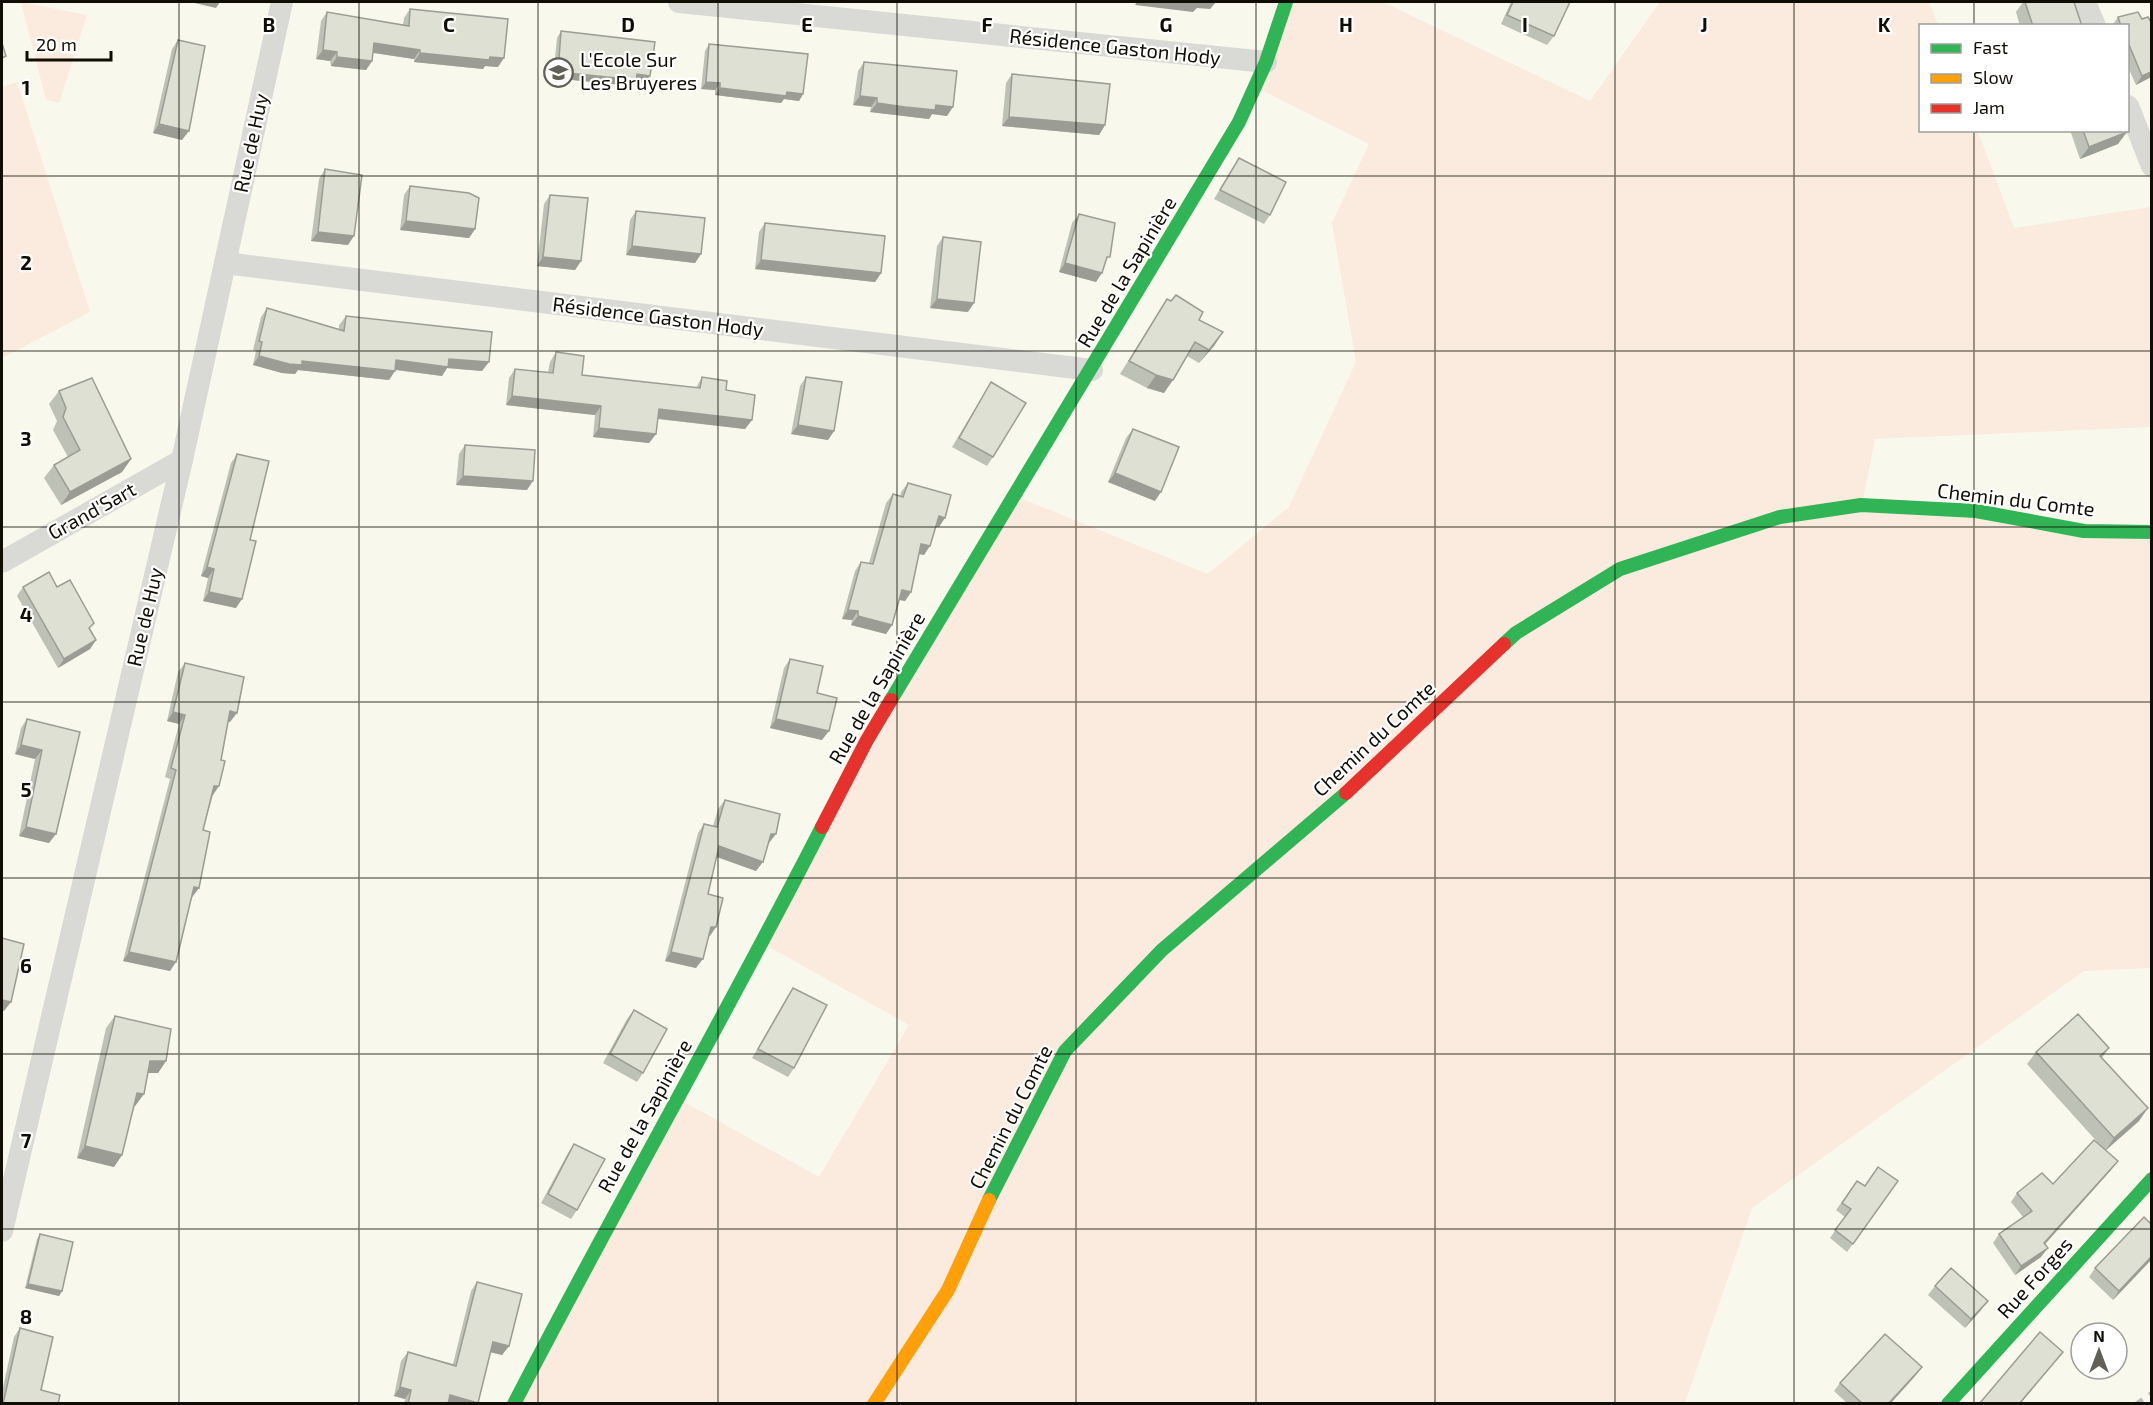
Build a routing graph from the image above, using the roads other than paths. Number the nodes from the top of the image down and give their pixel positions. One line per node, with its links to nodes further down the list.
1 (282, 2): 9 (street, Rue de Huy)
2 (679, 2): 6 (street, Résidence Gaston Hody)
3 (1286, 2): 6 (street, Rue de la Sapinière)
4 (2085, 2): 5 (street)
5 (2094, 24)
6 (1266, 63): 10 (street, Rue de la Sapinière)
7 (2129, 111): 8 (street)
8 (2151, 166)
9 (225, 263): 10 (street, Résidence Gaston Hody); 11 (street, Rue de Huy)
10 (1092, 370): 16 (street, Rue de la Sapinière)
11 (182, 460): 13 (street, Grand'Sart); 15 (street, Rue de Huy)
12 (2151, 532): 17 (street, Chemin du Comte)
13 (2, 562)
14 (2151, 1179): 18 (street, Rue Forges)
15 (2, 1231)
16 (514, 1404)
17 (874, 1404)
18 (1948, 1404)

